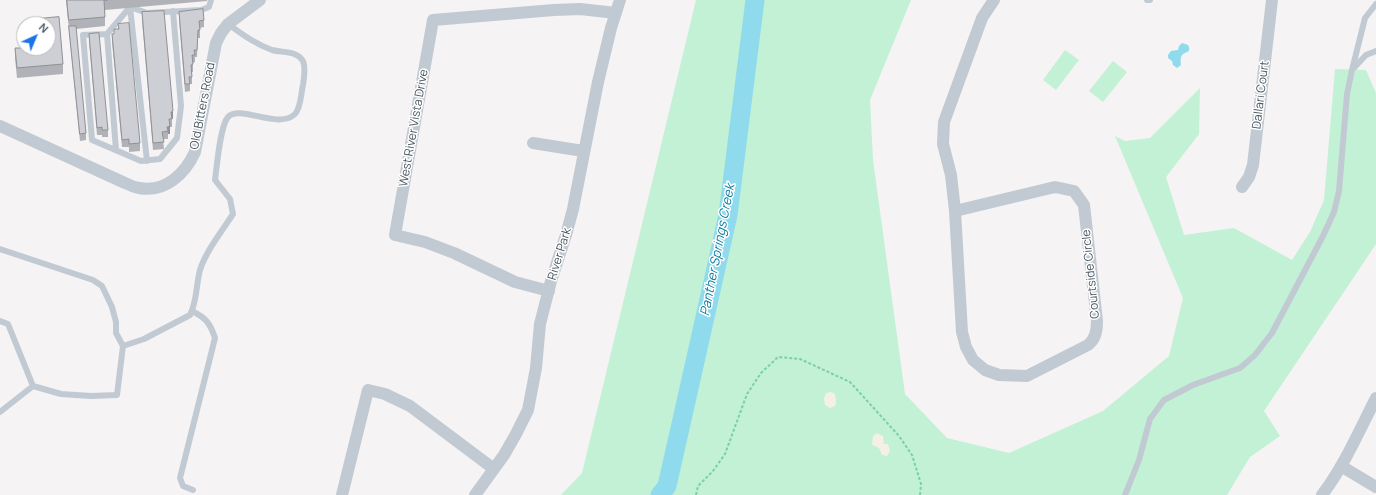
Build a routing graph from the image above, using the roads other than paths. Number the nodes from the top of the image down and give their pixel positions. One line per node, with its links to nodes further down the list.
1 (211, 0): 10 (lane)
2 (260, 0): 12 (street, Old Bitters Road)
3 (620, 0): 11 (street, River Park)
4 (994, 0): 22 (street, Courtside Circle)
5 (1147, 0): 6 (lane)
6 (1150, 0)
7 (1272, 0): 21 (street, Dallari Court)
8 (1376, 4): 15 (lane)
9 (130, 7): 10 (lane); 13 (lane); 20 (lane)
10 (173, 11): 20 (lane)
11 (616, 13): 19 (street, River Park); 24 (street, West River Vista Drive)
12 (228, 24): 16 (street, Old Bitters Road); 25 (lane)
13 (107, 34): 18 (lane); 18 (lane)
14 (1376, 51): 15 (lane)
15 (1352, 70): 37 (lane)
16 (0, 126)
17 (532, 143): 19 (street)
18 (116, 150): 20 (lane)
19 (583, 152): 24 (street, River Park)
20 (147, 161)
21 (1242, 187)
22 (955, 211): 22 (street, Courtside Circle)
23 (0, 249): 27 (lane)
24 (549, 291): 32 (street, River Park)
25 (192, 311): 27 (lane); 34 (lane)
26 (0, 322): 28 (lane)
27 (122, 346): 28 (lane)
28 (33, 386): 30 (lane)
29 (1376, 398): 31 (street)
30 (0, 412)
31 (1341, 466): 33 (street); 38 (street)
32 (494, 469): 35 (street); 36 (street, River Park)
33 (1376, 487)
34 (193, 490)
35 (342, 495)
36 (474, 495)
37 (1125, 495)
38 (1322, 495)

